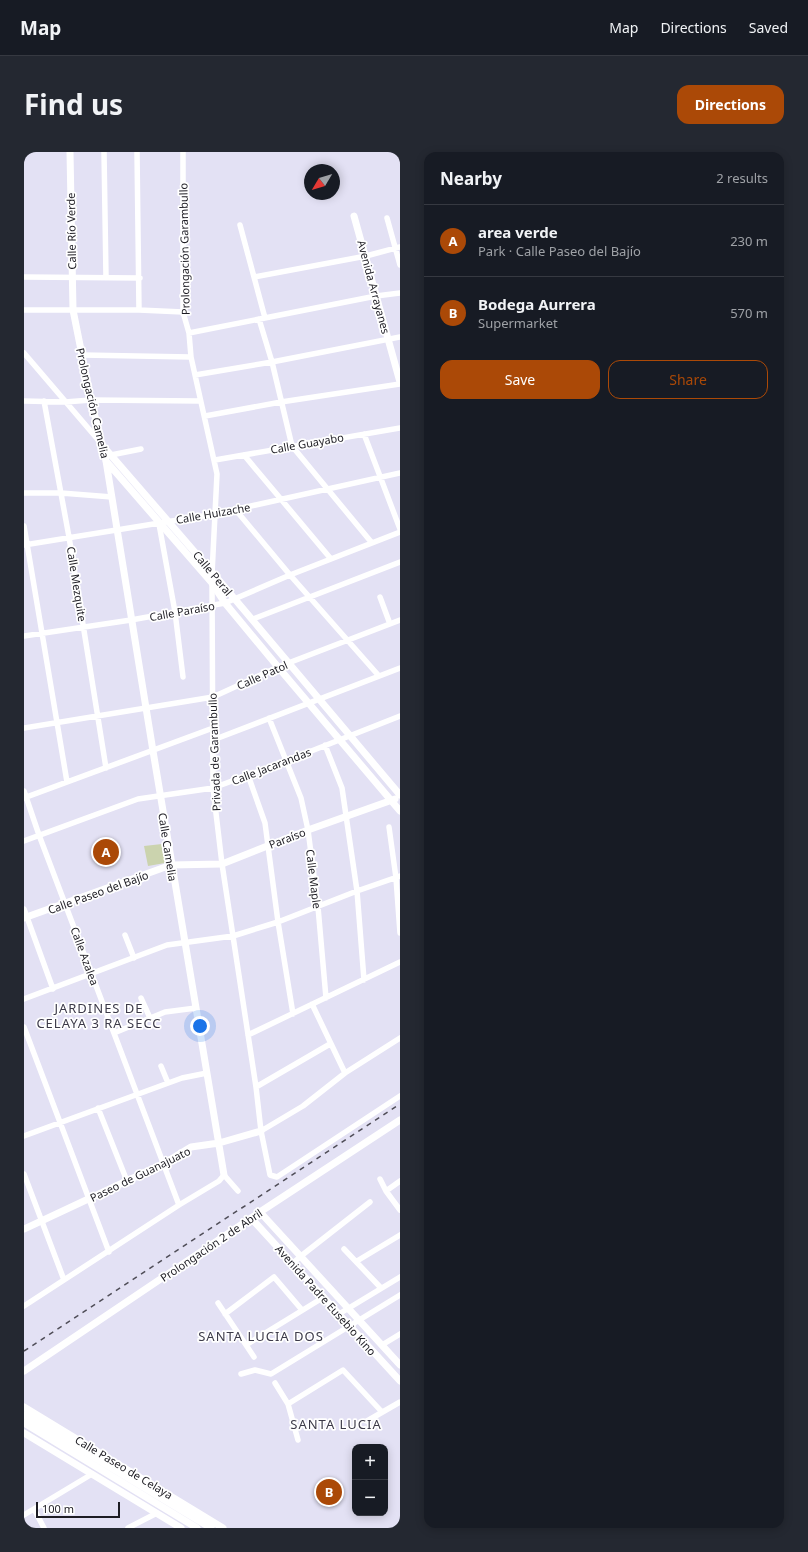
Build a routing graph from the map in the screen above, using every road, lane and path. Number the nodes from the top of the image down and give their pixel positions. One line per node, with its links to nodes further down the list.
1 (70, 152): 12 (main road, Calle Río Verde)
2 (104, 152): 13 (street)
3 (137, 152): 15 (street)
4 (183, 152): 21 (street, Prolongación Garambullo)
5 (354, 216): 9 (main road, Avenida Arrayanes)
6 (387, 218): 8 (street)
7 (240, 225): 14 (street)
8 (398, 248): 9 (street); 10 (street)
9 (366, 256): 14 (street); 17 (main road, Avenida Arrayanes)
10 (400, 265)
11 (24, 277): 12 (street)
12 (72, 277): 13 (street); 19 (main road, Calle Río Verde)
13 (106, 277): 15 (street)
14 (254, 277): 22 (street)
15 (140, 278): 20 (street)
16 (400, 293): 17 (street)
17 (376, 296): 22 (street); 25 (main road, Avenida Arrayanes)
18 (24, 310): 19 (street)
19 (73, 310): 20 (street); 27 (main road, Prolongación Camelia)
20 (139, 310): 21 (street)
21 (184, 312): 23 (street, Prolongación Garambullo)
22 (262, 318): 23 (street); 29 (street)
23 (189, 333): 28 (street, Prolongación Garambullo)
24 (400, 337): 25 (street)
25 (388, 340): 29 (street); 31 (main road, Avenida Arrayanes)
26 (24, 353): 36 (street, Calle Peral)
27 (82, 356): 28 (street); 32 (main road, Prolongación Camelia)
28 (191, 357): 30 (street, Prolongación Garambullo)
29 (272, 362): 30 (street); 37 (street)
30 (195, 375): 35 (street, Prolongación Garambullo)
31 (400, 383): 37 (street)
32 (91, 400): 35 (street); 36 (street); 41 (main road, Prolongación Camelia)
33 (24, 401): 34 (street)
34 (44, 401): 36 (street); 51 (street, Calle Mezquite)
35 (200, 401): 38 (street, Prolongación Garambullo)
36 (66, 402): 41 (street, Calle Peral)
37 (281, 402): 38 (street); 42 (street)
38 (205, 416): 46 (street, Privada de Garambullo)
39 (400, 428): 40 (street, Calle Guayabo)
40 (364, 434): 42 (street, Calle Guayabo); 48 (street)
41 (102, 444): 45 (main road, Calle Peral)
42 (292, 446): 44 (street, Calle Guayabo); 49 (street)
43 (141, 450): 45 (street)
44 (244, 455): 46 (street, Calle Guayabo); 53 (street)
45 (109, 458): 52 (main road, Prolongación Camelia); 56 (main road, Calle Peral); 57 (main road, Calle Peral)
46 (215, 460): 55 (street, Privada de Garambullo)
47 (400, 473): 48 (street, Calle Huizache)
48 (381, 477): 49 (street, Calle Huizache); 59 (street)
49 (327, 489): 53 (street, Calle Huizache); 63 (street)
50 (24, 493): 51 (street)
51 (61, 493): 52 (street); 62 (street, Calle Mezquite)
52 (112, 497): 60 (main road, Calle Camelia)
53 (282, 499): 54 (street, Calle Huizache); 65 (street)
54 (235, 509): 55 (street, Calle Huizache); 68 (street)
55 (215, 514): 56 (street, Calle Huizache); 67 (street, Privada de Garambullo)
56 (168, 521): 57 (street, Calle Huizache); 67 (main road, Calle Peral)
57 (159, 524): 60 (street, Calle Huizache); 69 (main road, Calle Peral); 75 (street)
58 (24, 526): 64 (street)
59 (400, 529)
60 (117, 530): 62 (street, Calle Huizache); 77 (main road, Calle Camelia)
61 (400, 532): 63 (street, Calle Paraíso)
62 (69, 537): 64 (street, Calle Huizache); 80 (street, Calle Mezquite)
63 (372, 543): 65 (street, Calle Paraíso)
64 (26, 544): 81 (street)
65 (331, 559): 68 (street, Calle Paraíso)
66 (400, 562): 70 (street)
67 (212, 572): 69 (street, Privada de Garambullo); 72 (main road, Calle Peral)
68 (290, 575): 70 (street); 72 (street, Calle Paraíso)
69 (212, 583): 73 (main road, Calle Peral); 74 (street, Privada de Garambullo)
70 (309, 597): 76 (street); 83 (street)
71 (380, 597): 79 (street)
72 (235, 599): 73 (street, Calle Paraíso); 76 (main road, Calle Peral)
73 (225, 603): 74 (street, Calle Paraíso); 85 (main road, Calle Peral)
74 (212, 606): 75 (street, Calle Paraíso); 89 (street, Privada de Garambullo)
75 (175, 612): 77 (street, Calle Paraíso); 88 (street)
76 (253, 619): 84 (main road, Calle Peral)
77 (131, 620): 80 (street, Calle Paraíso); 92 (main road, Calle Camelia)
78 (400, 620): 79 (street, Calle Patol)
79 (390, 624): 83 (street, Calle Patol)
80 (83, 627): 81 (street, Calle Paraíso); 93 (street, Calle Mezquite)
81 (41, 634): 82 (street, Calle Paraíso); 96 (street)
82 (24, 636)
83 (348, 640): 84 (street, Calle Patol); 87 (street)
84 (289, 663): 85 (street, Calle Patol); 90 (main road, Calle Peral)
85 (278, 667): 89 (street, Calle Patol); 91 (main road, Calle Peral)
86 (400, 668): 87 (street)
87 (379, 676): 90 (street)
88 (183, 677)
89 (212, 697): 92 (street, Calle Patol); 98 (street, Privada de Garambullo)
90 (320, 699): 91 (street); 99 (main road, Calle Peral)
91 (308, 703): 95 (street); 100 (main road, Calle Peral)
92 (146, 708): 93 (street, Calle Patol); 103 (main road, Calle Camelia)
93 (97, 716): 96 (street, Calle Patol); 105 (street, Calle Mezquite)
94 (400, 716): 99 (street, Calle Jacarandas)
95 (269, 718): 101 (street); 104 (street, Calle Maple)
96 (58, 722): 97 (street, Calle Patol); 107 (street)
97 (24, 728)
98 (213, 728): 101 (street, Privada de Garambullo); 103 (street)
99 (350, 735): 100 (street, Calle Jacarandas); 111 (main road, Calle Peral)
100 (339, 739): 102 (street, Calle Jacarandas); 112 (main road, Calle Peral)
101 (213, 740): 108 (street, Privada de Garambullo)
102 (325, 745): 104 (street, Calle Jacarandas); 114 (street)
103 (153, 751): 105 (street); 110 (main road, Calle Camelia)
104 (286, 761): 106 (street, Calle Jacarandas); 116 (street, Calle Maple)
105 (106, 768): 107 (street)
106 (248, 775): 108 (street, Calle Jacarandas); 119 (street)
107 (67, 782): 109 (street)
108 (213, 788): 110 (street, Calle Jacarandas); 120 (street, Privada de Garambullo)
109 (24, 795): 117 (street, Calle Azalea)
110 (160, 795): 117 (street, Calle Jacarandas); 121 (main road, Calle Camelia)
111 (400, 796): 112 (main road, Paraíso)
112 (390, 800): 113 (main road, Calle Peral); 114 (main road, Paraíso)
113 (400, 811)
114 (346, 816): 116 (main road, Paraíso); 123 (street)
115 (389, 827): 122 (street)
116 (308, 830): 119 (main road, Paraíso); 125 (street, Calle Maple)
117 (39, 835): 118 (street, Calle Jacarandas); 124 (street, Calle Azalea)
118 (24, 841)
119 (268, 846): 120 (main road, Paraíso); 128 (street)
120 (222, 864): 121 (main road, Paraíso); 131 (street, Privada de Garambullo)
121 (171, 865): 124 (main road, Calle Paseo del Bajío); 132 (main road, Calle Camelia)
122 (398, 877): 123 (street); 129 (street)
123 (357, 890): 125 (street); 136 (street)
124 (65, 903): 127 (main road, Calle Paseo del Bajío); 135 (street, Calle Azalea)
125 (318, 907): 128 (street); 139 (street, Calle Maple)
126 (24, 909): 127 (street)
127 (26, 918): 137 (street)
128 (278, 922): 131 (street); 143 (street)
129 (400, 934)
130 (125, 935): 133 (street)
131 (233, 936): 132 (street); 147 (street, Privada de Garambullo)
132 (184, 943): 133 (street); 142 (main road, Calle Camelia)
133 (134, 958): 135 (street)
134 (400, 962): 136 (street)
135 (91, 974): 137 (street); 146 (street, Calle Azalea)
136 (364, 980): 139 (street)
137 (53, 989): 140 (street)
138 (141, 998): 144 (street)
139 (326, 998): 141 (street)
140 (24, 999)
141 (312, 1004): 143 (street); 149 (street)
142 (196, 1008): 144 (street); 151 (main road, Calle Camelia)
143 (293, 1014): 147 (street)
144 (150, 1018): 146 (street)
145 (24, 1027): 159 (street)
146 (114, 1034): 155 (street, Calle Azalea)
147 (248, 1035): 154 (street, Privada de Garambullo)
148 (400, 1038): 152 (street)
149 (330, 1044): 152 (street); 154 (street)
150 (161, 1066): 153 (street)
151 (207, 1072): 153 (street); 162 (main road, Calle Camelia)
152 (345, 1073): 160 (street)
153 (168, 1083): 155 (street)
154 (256, 1087): 160 (street, Privada de Garambullo)
155 (137, 1094): 157 (street); 163 (street, Calle Azalea)
156 (400, 1096): 160 (street, Privada de Garambullo)
157 (98, 1108): 159 (street); 168 (street)
158 (400, 1120): 175 (main road, Prolongación 2 de Abril)
159 (60, 1123): 161 (street); 171 (street)
160 (261, 1131): 162 (main road, Paseo de Guanajuato)
161 (24, 1136)
162 (219, 1143): 163 (main road, Paseo de Guanajuato); 165 (main road, Calle Camelia)
163 (163, 1164): 168 (main road, Paseo de Guanajuato); 173 (street, Calle Azalea)
164 (24, 1174): 177 (street)
165 (224, 1175): 170 (street); 173 (street)
166 (380, 1180): 169 (street)
167 (400, 1180): 169 (street)
168 (127, 1181): 171 (main road, Paseo de Guanajuato)
169 (386, 1191): 174 (street)
170 (238, 1192)
171 (89, 1199): 177 (main road, Paseo de Guanajuato); 181 (street)
172 (370, 1202): 182 (street)
173 (179, 1205): 181 (street)
174 (400, 1210)
175 (260, 1212): 176 (main road, Prolongación 2 de Abril); 182 (main road, Avenida Padre Eusebio Kino)
176 (251, 1218): 184 (main road, Avenida Padre Eusebio Kino); 203 (main road, Prolongación 2 de Abril)
177 (42, 1221): 178 (main road, Paseo de Guanajuato); 186 (street)
178 (24, 1229)
179 (400, 1235): 183 (street)
180 (344, 1248): 183 (street)
181 (109, 1252): 186 (street)
182 (301, 1256): 184 (street); 192 (main road, Avenida Padre Eusebio Kino)
183 (357, 1261): 187 (street)
184 (293, 1263): 189 (main road, Avenida Padre Eusebio Kino)
185 (400, 1277): 187 (street)
186 (64, 1280): 191 (street)
187 (381, 1288): 192 (street)
188 (400, 1296): 196 (street)
189 (324, 1297): 193 (street); 195 (main road, Avenida Padre Eusebio Kino)
190 (218, 1302): 194 (street)
191 (24, 1306)
192 (349, 1308): 195 (street); 196 (main road, Avenida Padre Eusebio Kino)
193 (302, 1310): 194 (street); 199 (street)
194 (225, 1314): 199 (street)
195 (339, 1314): 197 (main road, Avenida Padre Eusebio Kino)
196 (360, 1320): 197 (street); 200 (main road, Avenida Padre Eusebio Kino)
197 (350, 1326): 204 (street); 205 (main road, Avenida Padre Eusebio Kino)
198 (400, 1334): 200 (street)
199 (246, 1345): 201 (street)
200 (382, 1345): 202 (main road, Avenida Padre Eusebio Kino)
201 (254, 1357)
202 (400, 1365)
203 (24, 1371)
204 (241, 1374)
205 (400, 1381)
206 (275, 1383): 208 (street)
207 (400, 1402): 210 (street)
208 (288, 1404): 210 (street); 217 (street)
209 (24, 1407): 216 (main road, Calle Paseo de Celaya)
210 (382, 1412): 212 (street)
211 (24, 1415): 215 (main road)
212 (367, 1421)
213 (24, 1423): 215 (main road)
214 (24, 1433): 218 (main road, Calle Paseo de Celaya)
215 (50, 1435): 219 (main road)
216 (71, 1435): 218 (street); 219 (main road, Calle Paseo de Celaya)
217 (298, 1440)
218 (59, 1453): 220 (main road, Calle Paseo de Celaya)
219 (92, 1456): 220 (street); 228 (main road); 229 (main road); 230 (main road, Calle Paseo de Celaya)
220 (82, 1468): 221 (main road, Calle Paseo de Celaya)
221 (92, 1474): 222 (street); 223 (main road, Calle Paseo de Celaya)
222 (34, 1509): 224 (street); 225 (street)
223 (157, 1513): 226 (street); 227 (main road, Calle Paseo de Celaya)
224 (24, 1515)
225 (44, 1528)
226 (128, 1528)
227 (181, 1528)
228 (197, 1528)
229 (211, 1528)
230 (223, 1528)

